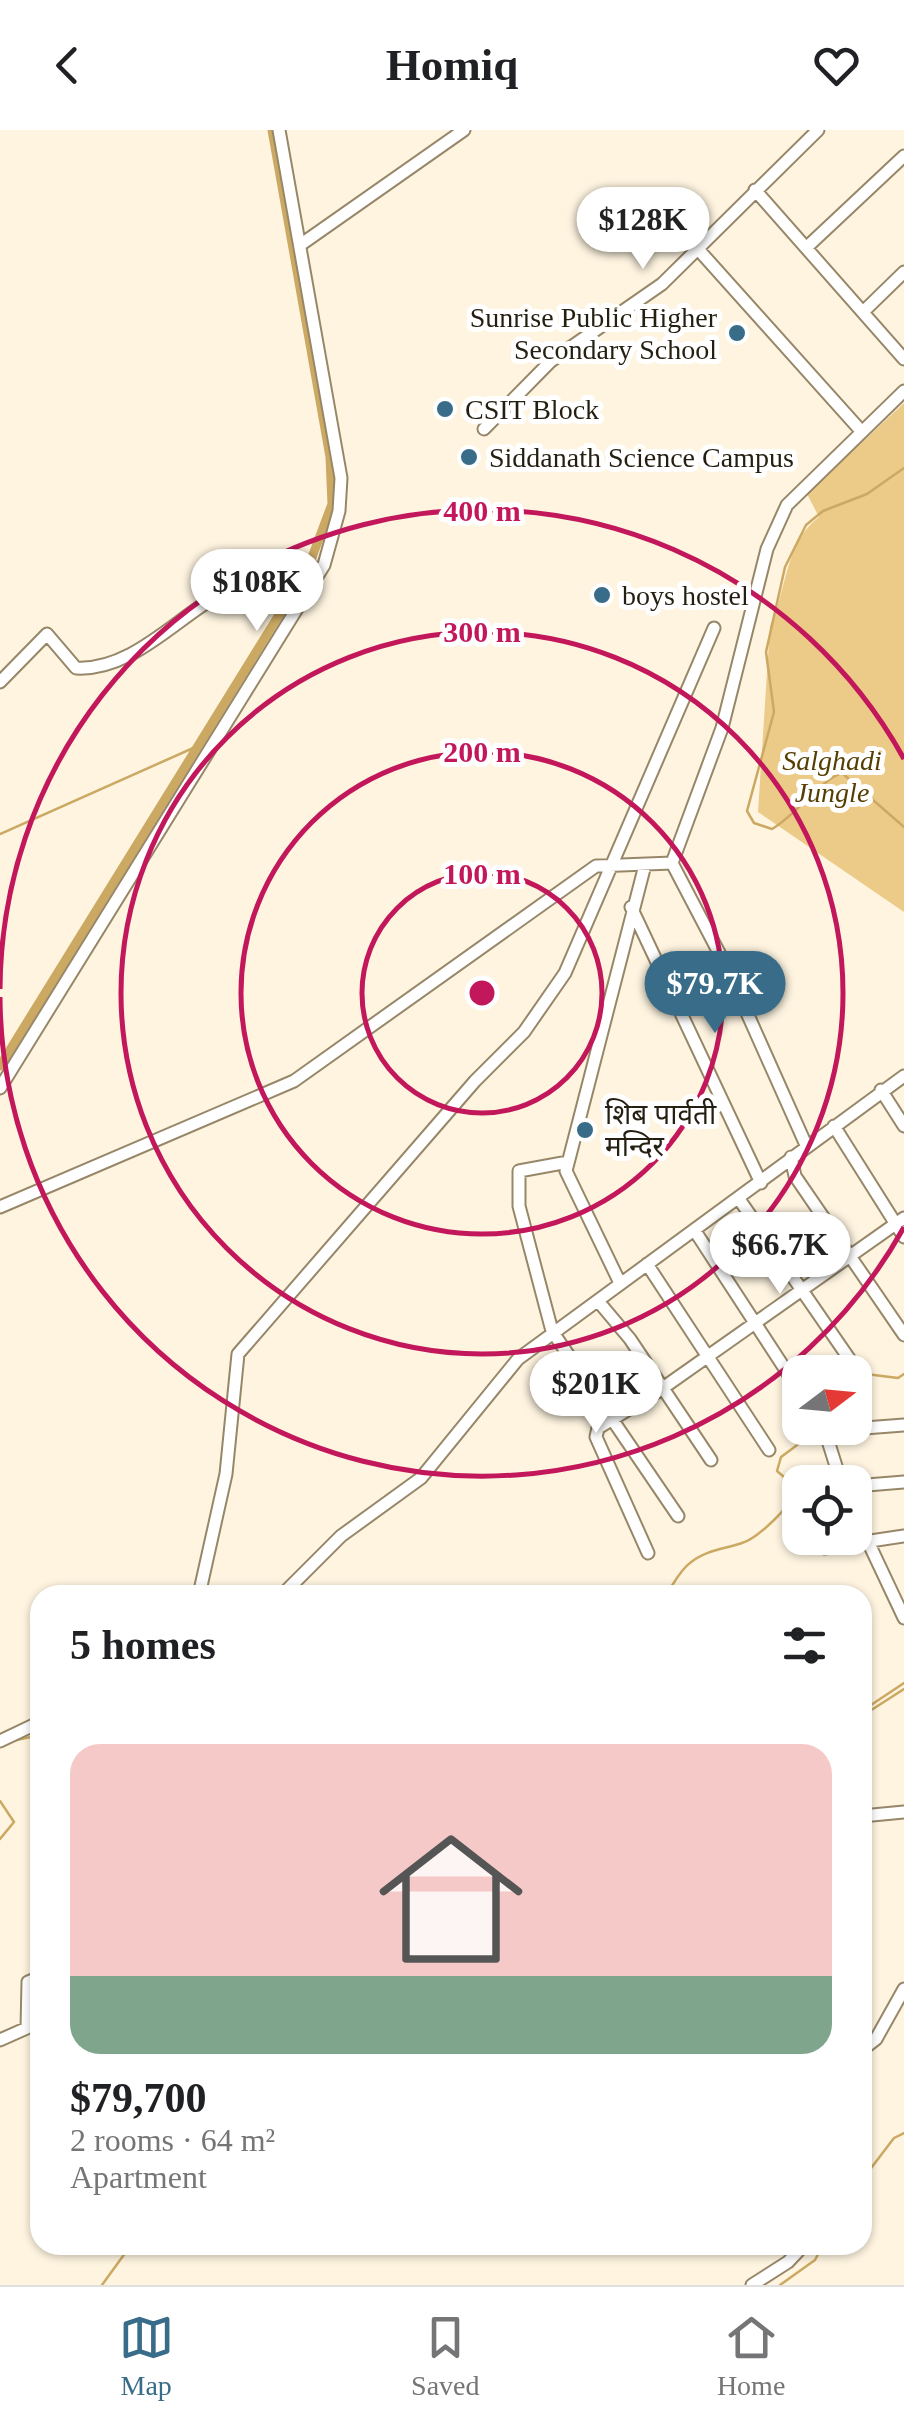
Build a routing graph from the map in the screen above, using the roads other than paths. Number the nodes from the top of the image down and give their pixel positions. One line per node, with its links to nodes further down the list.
1 (280, 130): 6 (street)
2 (464, 130): 6 (street)
3 (818, 130): 5 (street)
4 (904, 156): 7 (street)
5 (755, 190): 7 (street); 8 (street)
6 (302, 243): 15 (street)
7 (807, 247): 10 (street)
8 (698, 248): 13 (street); 14 (street)
9 (904, 272): 10 (street)
10 (863, 312): 11 (street)
11 (904, 359)
12 (904, 390): 14 (street)
13 (484, 428)
14 (862, 432): 19 (street)
15 (315, 567): 17 (street); 23 (street)
16 (714, 628): 18 (street)
17 (0, 682)
18 (611, 862): 20 (street); 32 (street); 60 (street)
19 (672, 863): 20 (street); 27 (street)
20 (645, 865): 21 (street)
21 (631, 907): 29 (street); 30 (street)
22 (904, 1076): 24 (street)
23 (0, 1088)
24 (881, 1090): 25 (street); 26 (street)
25 (834, 1126): 27 (street); 33 (street)
26 (904, 1126)
27 (806, 1145): 28 (street)
28 (790, 1157): 30 (street); 36 (street)
29 (568, 1162): 38 (street); 42 (street)
30 (761, 1182): 31 (street)
31 (739, 1200): 34 (street); 39 (street)
32 (0, 1207)
33 (900, 1221): 35 (street); 36 (street)
34 (695, 1231): 37 (street); 41 (street)
35 (904, 1237)
36 (848, 1258): 39 (street); 43 (street)
37 (647, 1264): 38 (street); 44 (street)
38 (618, 1281): 40 (street)
39 (800, 1291): 41 (street); 45 (street)
40 (598, 1301): 42 (street); 47 (street)
41 (752, 1323): 44 (street); 46 (street)
42 (552, 1330): 48 (street); 61 (street)
43 (904, 1334)
44 (708, 1355): 47 (street); 51 (street)
45 (846, 1355)
46 (782, 1366)
47 (660, 1390): 48 (street); 52 (street)
48 (610, 1420): 55 (street); 59 (street)
49 (904, 1425): 50 (street)
50 (872, 1427)
51 (769, 1450)
52 (710, 1460)
53 (904, 1482): 54 (street)
54 (872, 1485)
55 (678, 1516)
56 (904, 1536): 57 (street)
57 (872, 1539)
58 (872, 1549): 62 (street)
59 (648, 1553)
60 (201, 1585)
61 (292, 1585)
62 (899, 1593): 63 (street)
63 (904, 1618)
64 (30, 1727): 65 (street)
65 (0, 1741)
66 (904, 1812): 67 (street)
67 (872, 1815)
68 (30, 1981): 70 (street)
69 (904, 1989): 71 (street)
70 (0, 2040)
71 (872, 2042)
72 (795, 2255): 73 (street)
73 (752, 2285)

